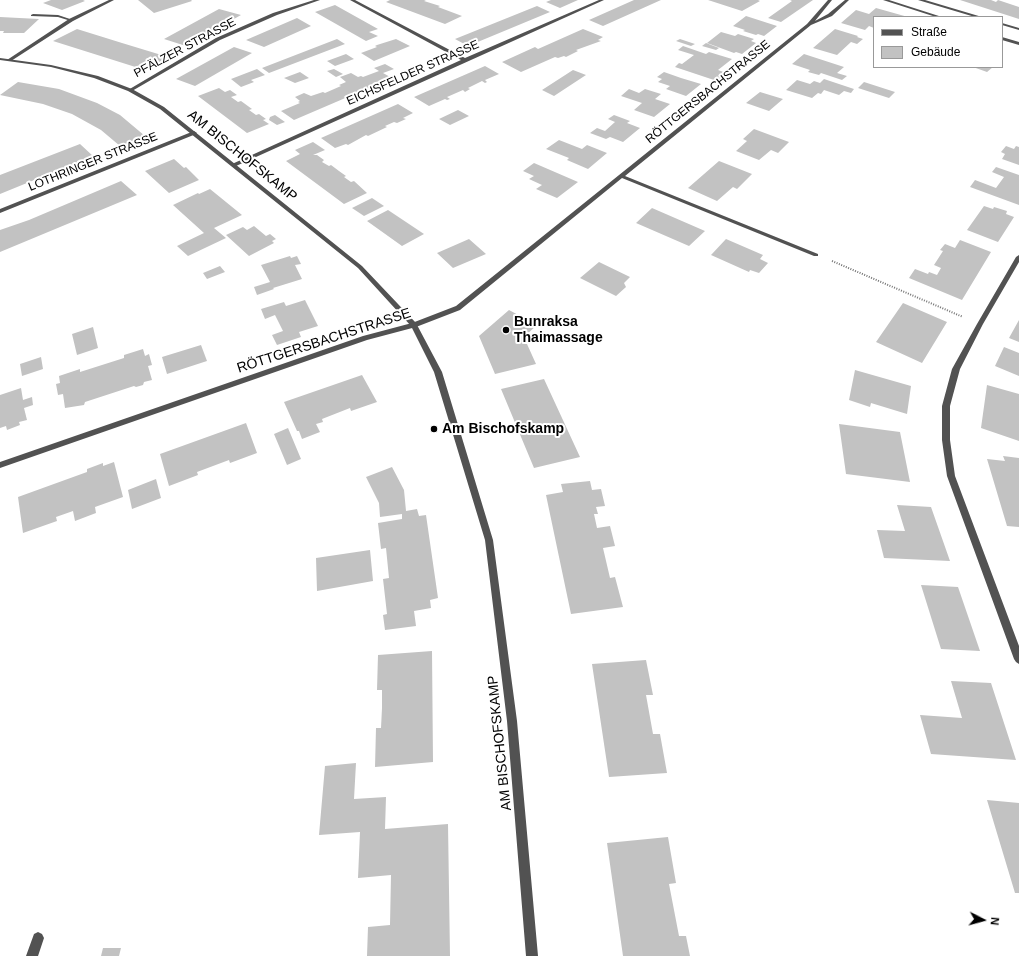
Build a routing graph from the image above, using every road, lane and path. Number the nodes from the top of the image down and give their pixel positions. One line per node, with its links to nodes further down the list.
1 (112, 0): 12 (street)
2 (318, 0): 21 (street, PFÄLZER STRASSE)
3 (352, 0): 20 (street)
4 (602, 0): 20 (street, EICHSFELDER STRASSE)
5 (830, 0): 14 (street, RÖTTGERSBACHSTRASSE)
6 (847, 0): 14 (street, RÖTTGERSBACHSTRASSE)
7 (885, 0): 10 (street)
8 (920, 0): 11 (street)
9 (33, 15): 12 (street)
10 (937, 16)
11 (976, 16)
12 (71, 20): 19 (street)
13 (1003, 24): 15 (street)
14 (809, 25): 24 (street, RÖTTGERSBACHSTRASSE)
15 (1019, 29)
16 (1003, 38): 17 (street)
17 (1019, 44)
18 (0, 59): 19 (street, AM BISCHOFSKAMP)
19 (9, 60): 21 (street, AM BISCHOFSKAMP)
20 (465, 60): 23 (street, EICHSFELDER STRASSE)
21 (130, 90): 22 (street, AM BISCHOFSKAMP)
22 (194, 133): 23 (street, AM BISCHOFSKAMP); 25 (street, LOTHRINGER STRASSE)
23 (234, 165): 29 (street, AM BISCHOFSKAMP)
24 (621, 176): 26 (street); 29 (street, RÖTTGERSBACHSTRASSE)
25 (0, 211)
26 (816, 255): 28 (path)
27 (1019, 257): 28 (street)
28 (980, 324): 31 (street)
29 (414, 325): 30 (street, RÖTTGERSBACHSTRASSE); 34 (street, AM BISCHOFSKAMP)
30 (0, 465)
31 (1019, 659)
32 (38, 938): 33 (street)
33 (32, 956)
34 (532, 956)

